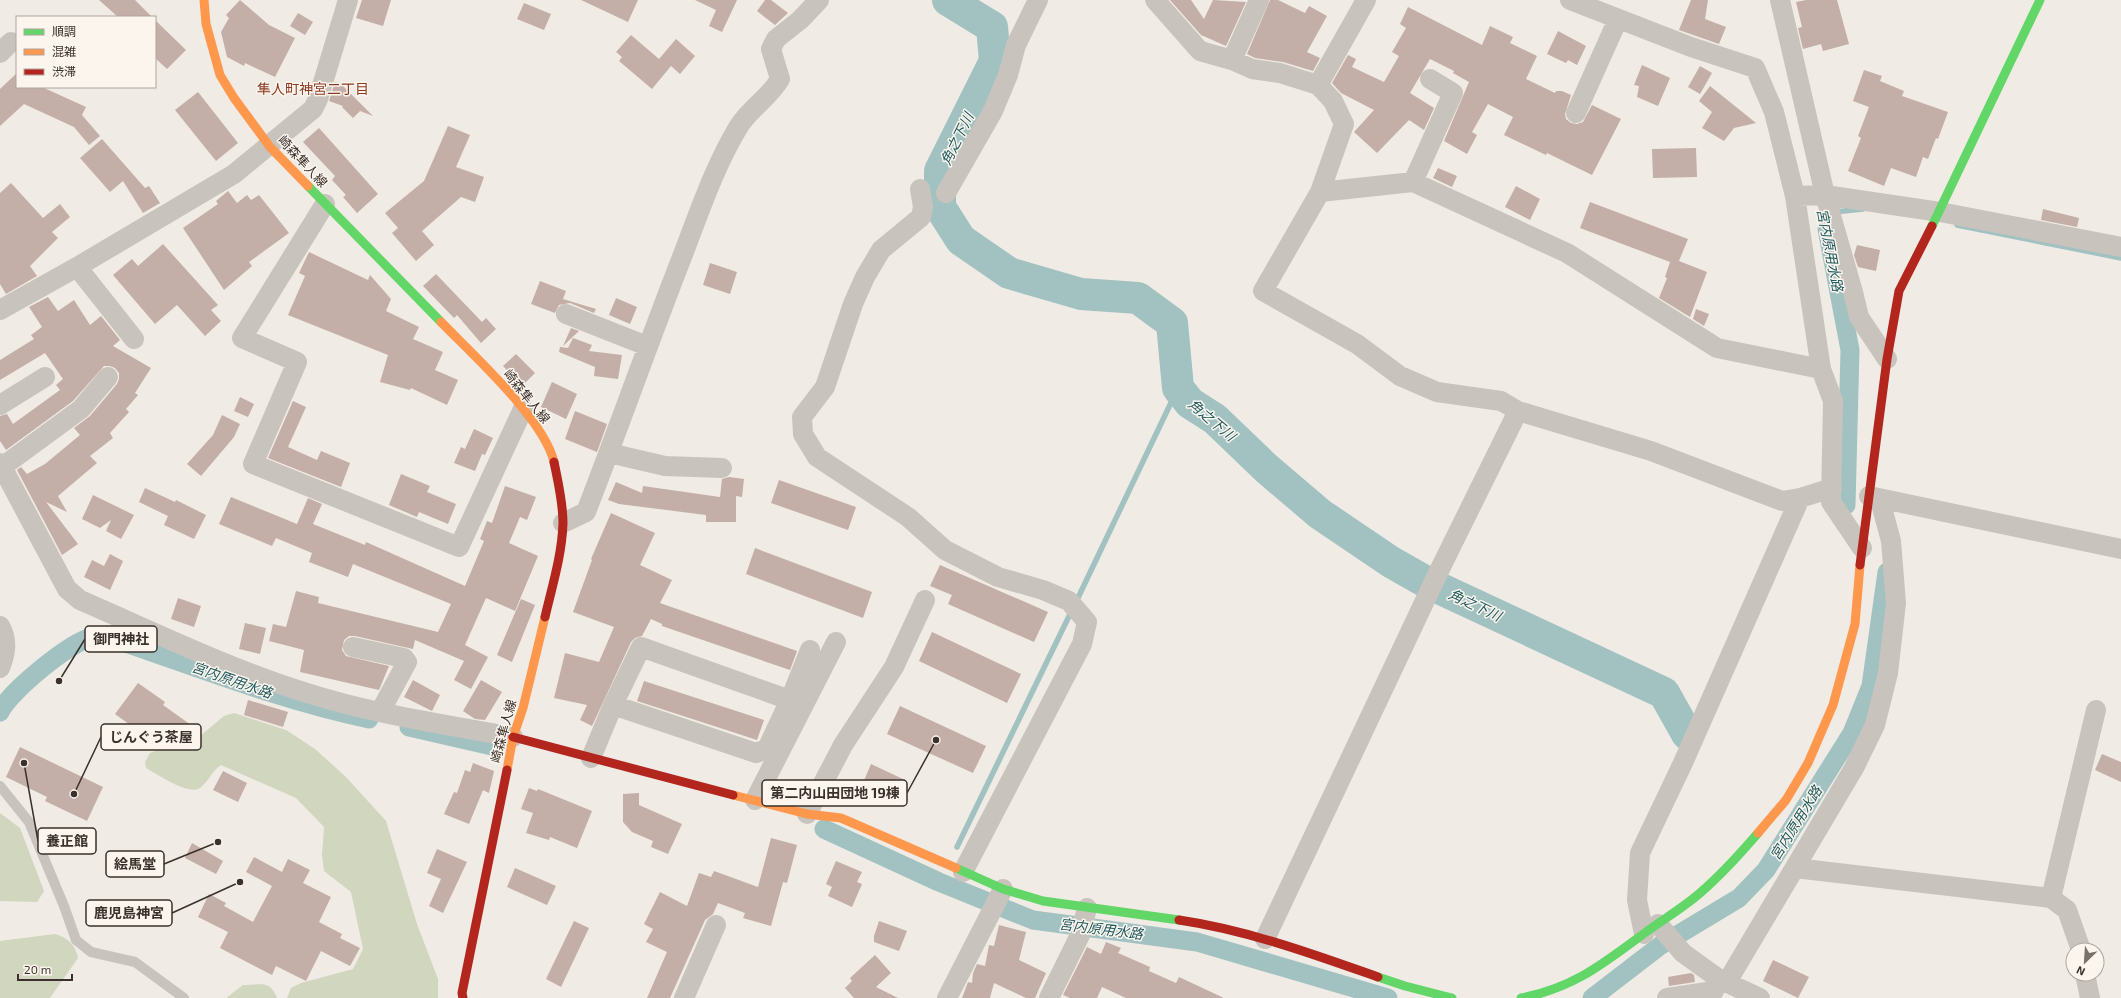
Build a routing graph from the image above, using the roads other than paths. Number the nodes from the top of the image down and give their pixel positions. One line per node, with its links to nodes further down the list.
1 (204, 0): 16 (street, 崎森隼人線)
2 (348, 0): 16 (street)
3 (1038, 0): 20 (street)
4 (1155, 0): 12 (street)
5 (1259, 0): 12 (street)
6 (1366, 0): 14 (street)
7 (1570, 0): 11 (street)
8 (1780, 0): 22 (street)
9 (2040, 0): 24 (street)
10 (815, 1): 30 (street)
11 (1618, 19): 15 (street); 21 (street)
12 (1232, 60): 14 (street)
13 (1430, 79): 17 (street)
14 (1318, 85): 19 (street)
15 (1576, 113)
16 (270, 147): 23 (street, 崎森隼人線); 26 (street)
17 (1414, 182): 19 (street); 32 (street)
18 (920, 189): 63 (street)
19 (1320, 192): 37 (street)
20 (946, 193)
21 (1796, 196): 22 (street); 32 (street)
22 (1826, 198): 24 (street); 31 (street)
23 (325, 204): 36 (street, 崎森隼人線); 36 (street)
24 (1940, 212): 25 (street); 31 (street)
25 (2121, 247)
26 (77, 267): 27 (street); 29 (street)
27 (0, 310)
28 (566, 314): 30 (street)
29 (134, 339)
30 (647, 346): 38 (street)
31 (1887, 360): 43 (street)
32 (1821, 369): 41 (street)
33 (45, 377): 35 (street)
34 (108, 377): 39 (street)
35 (0, 405)
36 (523, 408): 44 (street, 崎森隼人線)
37 (1518, 411): 42 (street); 69 (street)
38 (609, 453): 40 (street); 44 (street)
39 (1, 465): 56 (street)
40 (722, 468)
41 (1832, 488): 42 (street); 45 (street)
42 (1800, 498): 68 (street)
43 (1874, 498): 45 (street); 46 (street); 62 (street)
44 (563, 523): 57 (street, 崎森隼人線)
45 (1862, 548): 68 (street)
46 (2121, 549)
47 (925, 600): 61 (street)
48 (0, 626): 52 (street)
49 (836, 642): 60 (street)
50 (353, 647): 56 (street)
51 (810, 650): 53 (street)
52 (0, 668)
53 (790, 700): 54 (street); 54 (street)
54 (613, 705): 58 (street)
55 (2096, 710): 64 (street)
56 (380, 712): 57 (street)
57 (513, 737): 58 (street); 75 (street, 崎森隼人線)
58 (591, 758): 60 (street)
59 (0, 786): 74 (lane)
60 (755, 800): 61 (street)
61 (807, 814): 63 (street)
62 (1795, 868): 64 (street); 72 (street)
63 (963, 872): 65 (street)
64 (2051, 898): 70 (street)
65 (998, 900): 66 (street); 77 (street)
66 (1084, 920): 69 (street); 78 (street)
67 (716, 925): 76 (street)
68 (1651, 929): 72 (street); 73 (street)
69 (1266, 939): 79 (street)
70 (2077, 942)
71 (2087, 982): 83 (street)
72 (1718, 988): 81 (street); 82 (street)
73 (1543, 996): 80 (street)
74 (184, 998)
75 (464, 998)
76 (684, 998)
77 (947, 998)
78 (1049, 998)
79 (1452, 998)
80 (1521, 998)
81 (1667, 998)
82 (1760, 998)
83 (2090, 998)

